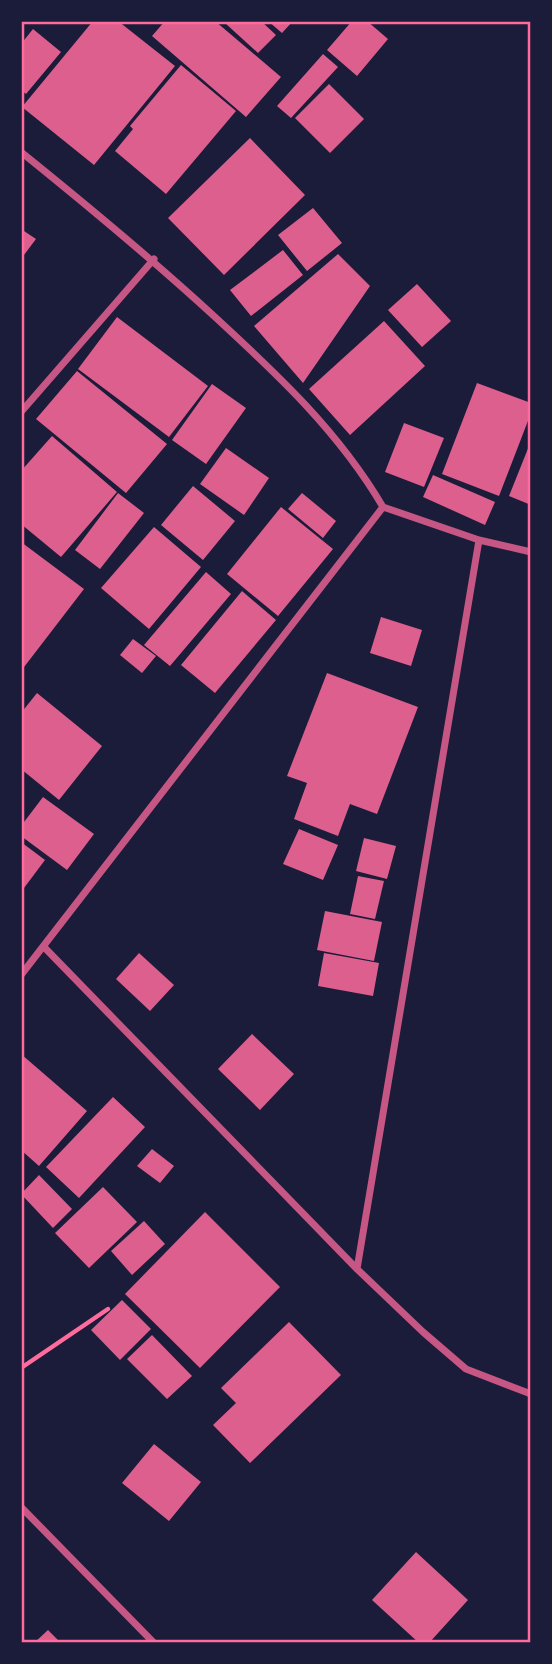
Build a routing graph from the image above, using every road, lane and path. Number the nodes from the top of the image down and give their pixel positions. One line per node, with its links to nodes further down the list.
1 (21, 152): 2 (street)
2 (153, 259): 3 (street); 4 (street)
3 (21, 412)
4 (383, 507): 5 (street); 7 (street)
5 (479, 540): 6 (street); 9 (street)
6 (531, 552)
7 (44, 947): 8 (street); 9 (street)
8 (21, 975)
9 (357, 1269): 12 (street)
10 (108, 1309): 11 (path)
11 (21, 1368)
12 (531, 1394)
13 (21, 1507): 14 (street)
14 (154, 1643)

